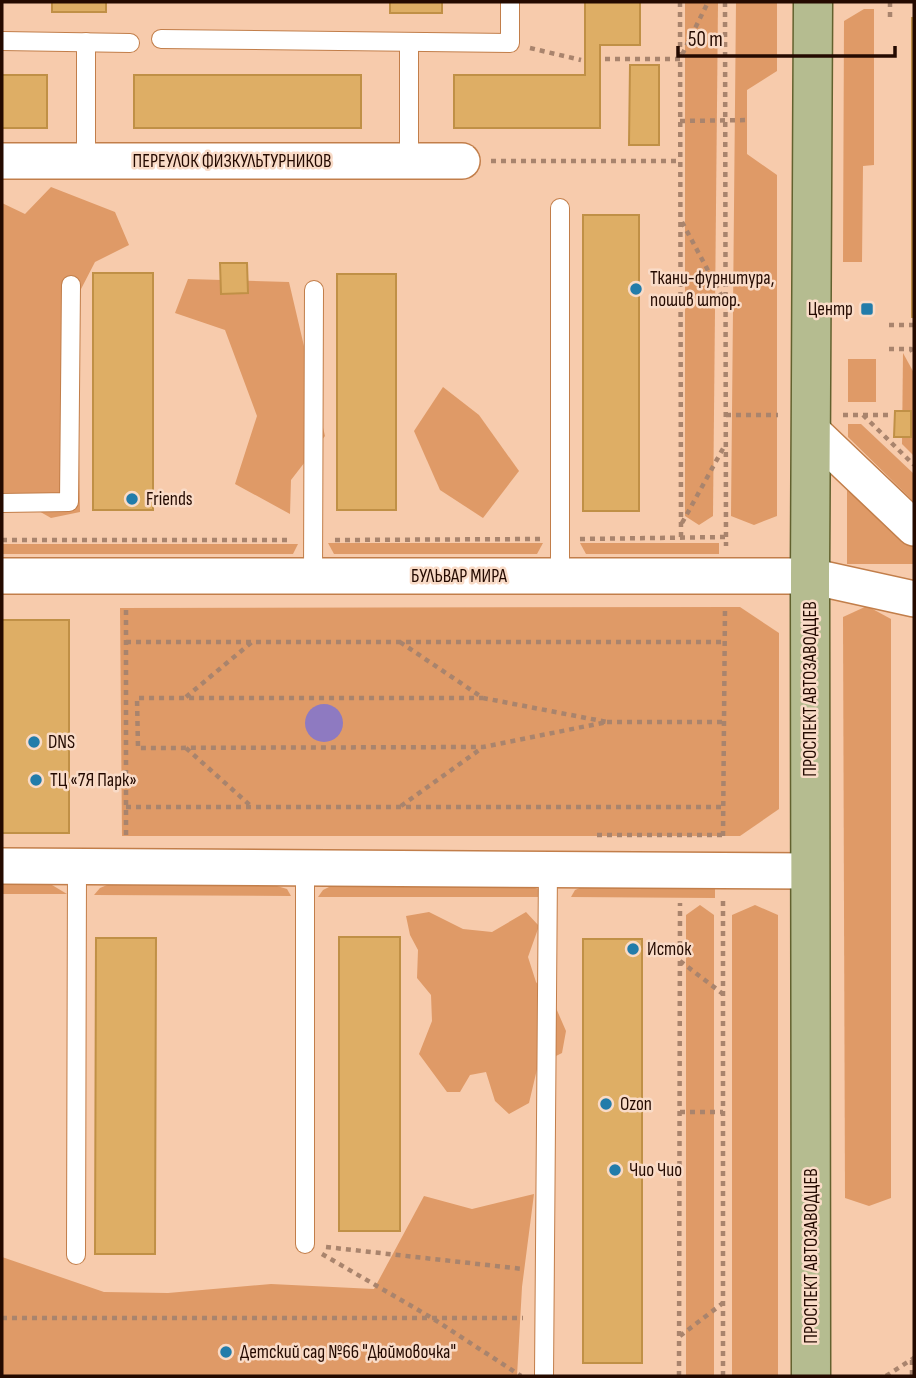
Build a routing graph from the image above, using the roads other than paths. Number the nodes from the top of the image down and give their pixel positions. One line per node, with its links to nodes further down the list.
1 (510, 2): 6 (lane)
2 (813, 2): 15 (main road, ПРОСПЕКТ АВТОЗАВОДЦЕВ)
3 (161, 39): 6 (lane)
4 (2, 41): 5 (lane)
5 (86, 42): 7 (lane); 9 (lane)
6 (409, 42): 10 (lane)
7 (130, 43)
8 (2, 161): 9 (street, ПЕРЕУЛОК ФИЗКУЛЬТУРНИКОВ)
9 (86, 161): 10 (street, ПЕРЕУЛОК ФИЗКУЛЬТУРНИКОВ)
10 (409, 161): 11 (street, ПЕРЕУЛОК ФИЗКУЛЬТУРНИКОВ)
11 (462, 161)
12 (560, 208): 20 (lane)
13 (71, 285): 16 (lane)
14 (314, 289): 19 (lane)
15 (812, 423): 17 (street); 21 (main road, ПРОСПЕКТ АВТОЗАВОДЦЕВ)
16 (2, 503)
17 (914, 528)
18 (2, 576): 19 (street, БУЛЬВАР МИРА)
19 (313, 576): 20 (street, БУЛЬВАР МИРА)
20 (560, 576): 21 (street, БУЛЬВАР МИРА)
21 (810, 576): 22 (street, БУЛЬВАР МИРА); 27 (main road, ПРОСПЕКТ АВТОЗАВОДЦЕВ)
22 (914, 599)
23 (2, 866): 24 (street)
24 (77, 867): 25 (street); 29 (lane)
25 (305, 868): 26 (street); 28 (lane)
26 (548, 869): 27 (street); 30 (lane)
27 (811, 871): 31 (main road, ПРОСПЕКТ АВТОЗАВОДЦЕВ)
28 (304, 1244)
29 (76, 1255)
30 (544, 1376)
31 (811, 1376)

